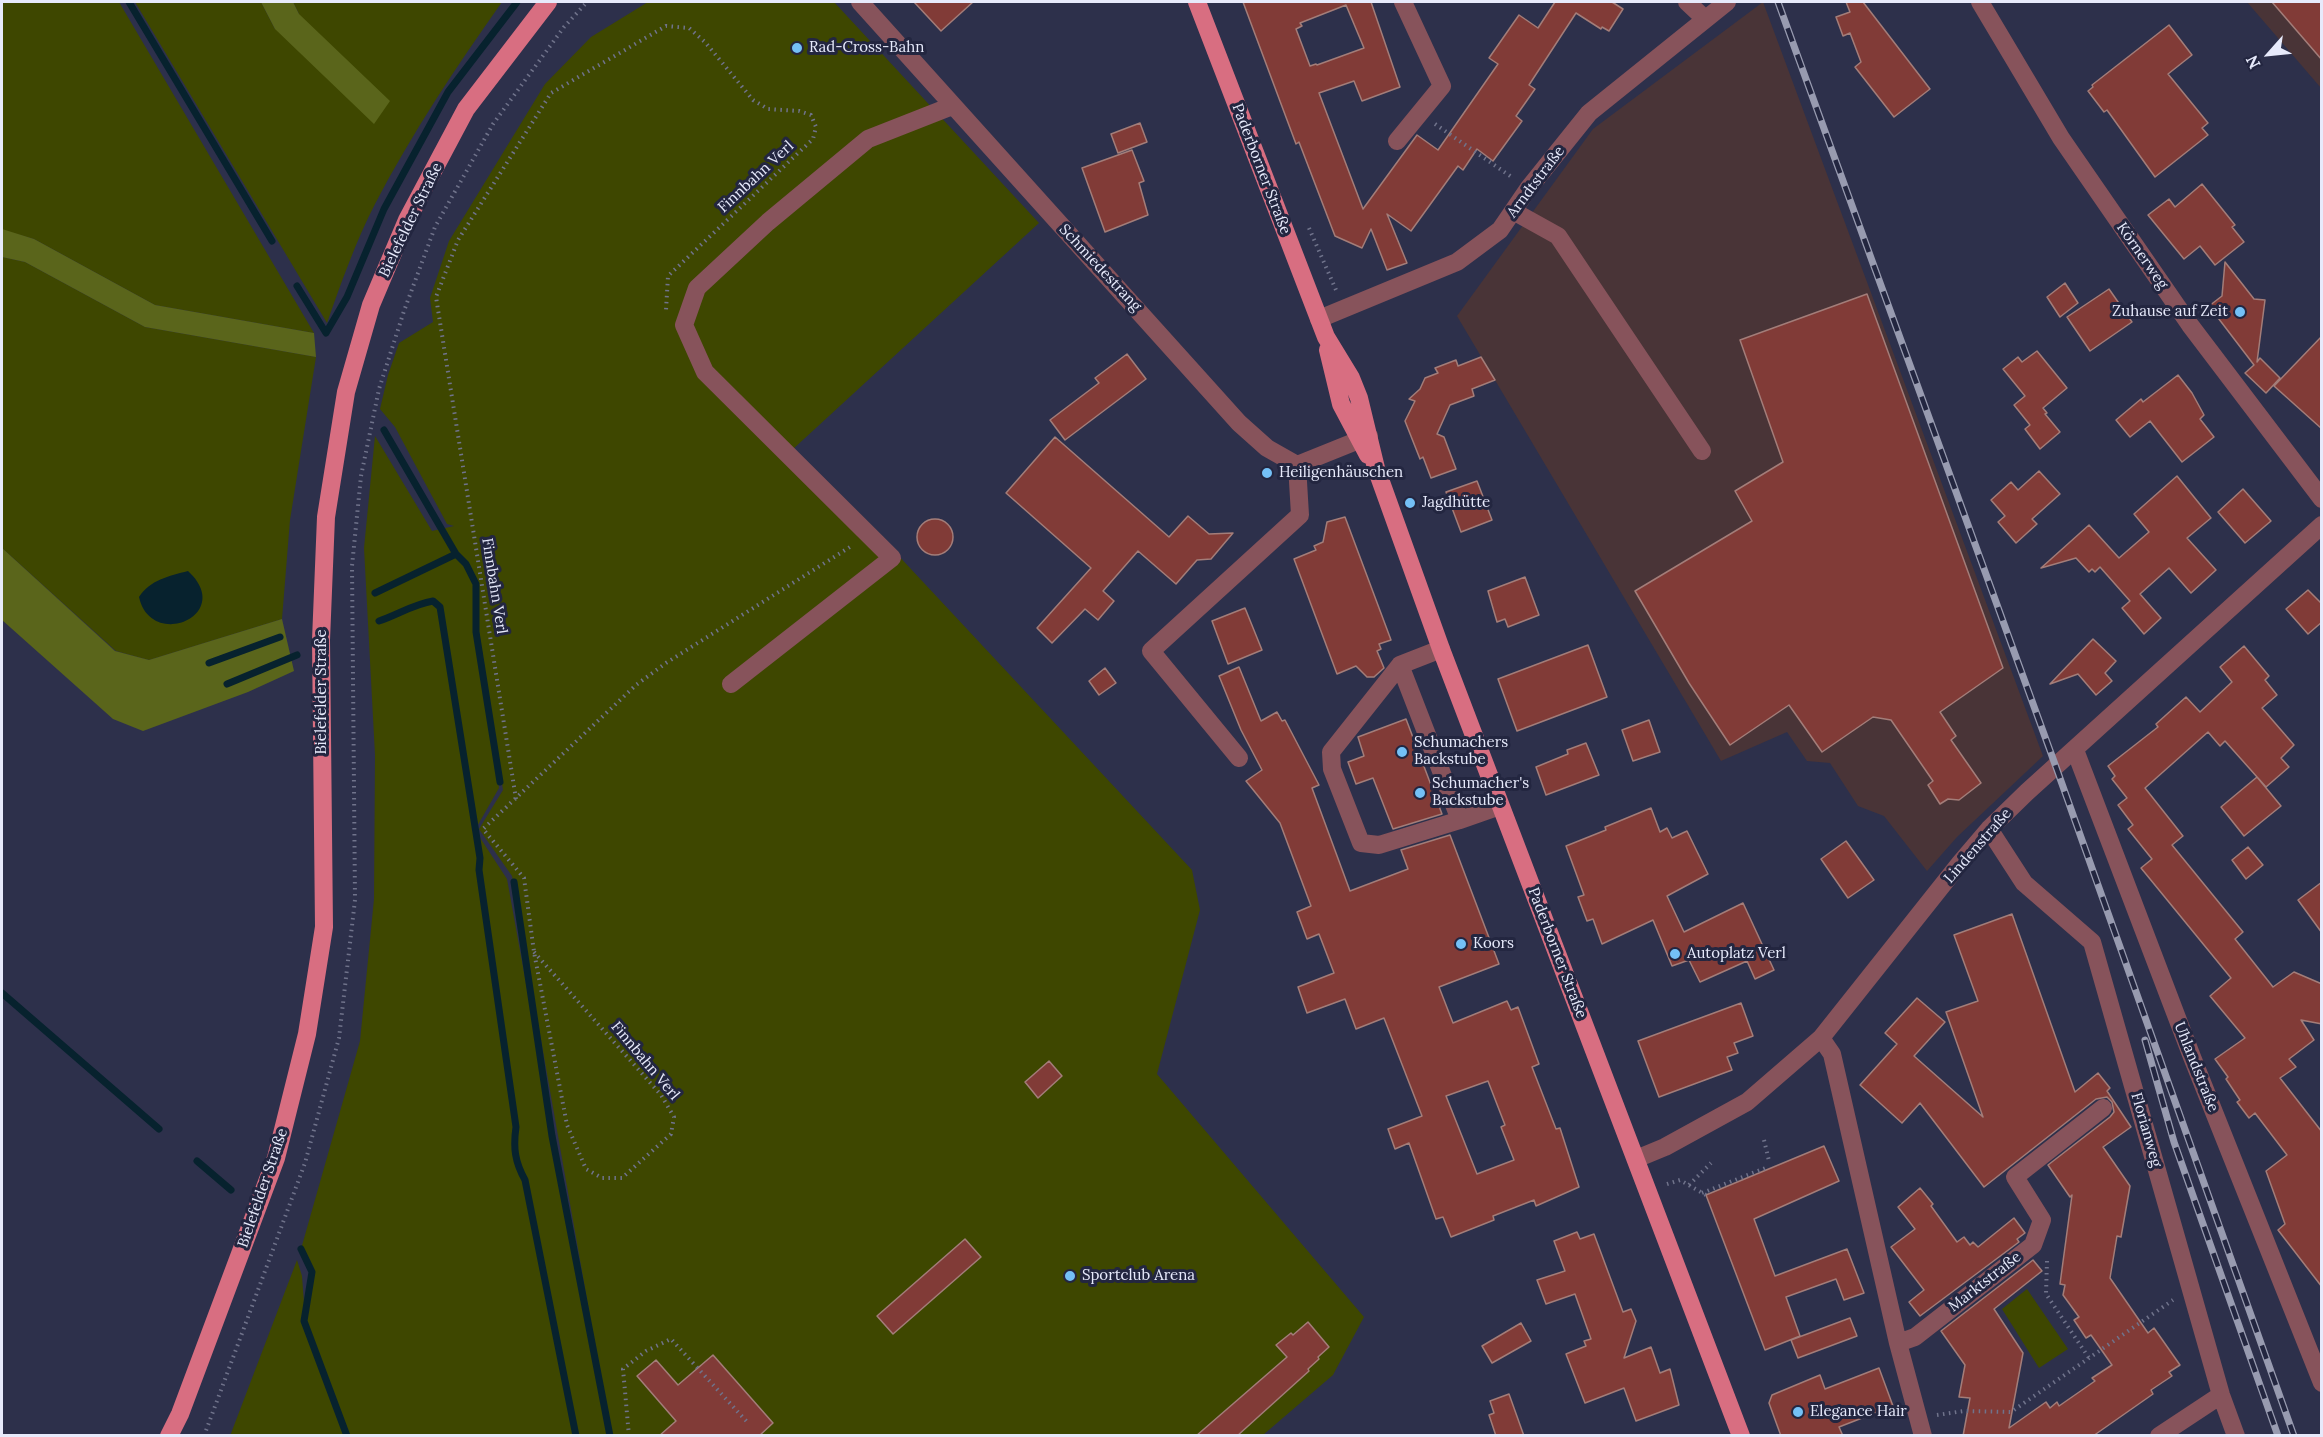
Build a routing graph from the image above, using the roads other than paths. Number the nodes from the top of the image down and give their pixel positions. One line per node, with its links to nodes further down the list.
1 (548, 2): 32 (main road, Bielefelder Straße)
2 (860, 2): 9 (street, Schmiedestrang)
3 (1197, 2): 12 (main road, Paderborner Straße)
4 (1403, 2): 10 (street)
5 (1688, 2): 8 (street)
6 (1727, 2): 8 (street, Arndtstraße)
7 (1980, 2): 16 (street, Körnerweg)
8 (1704, 18): 11 (street, Arndtstraße)
9 (952, 106): 15 (street, Schmiedestrang); 20 (street)
10 (1397, 141)
11 (1513, 211): 12 (street, Arndtstraße); 14 (street)
12 (1318, 319): 13 (main road, Paderborner Straße)
13 (1364, 438): 15 (street); 18 (main road, Paderborner Straße)
14 (1702, 452)
15 (1297, 465): 22 (street)
16 (2322, 498)
17 (2322, 525): 21 (street, Lindenstraße)
18 (1442, 649): 19 (street); 23 (main road, Paderborner Straße)
19 (1400, 665): 24 (street); 24 (street)
20 (731, 684)
21 (2075, 750): 25 (street, Lindenstraße); 30 (street, Uhlandstraße)
22 (1239, 758)
23 (1500, 806): 24 (street); 28 (main road, Paderborner Straße)
24 (1460, 820)
25 (1989, 829): 26 (street, Lindenstraße); 31 (street, Florianweg)
26 (1821, 1038): 28 (street, Lindenstraße); 29 (street)
27 (2103, 1108): 29 (street, Marktstraße)
28 (1636, 1159): 35 (main road, Paderborner Straße)
29 (1898, 1343): 36 (street)
30 (2322, 1383)
31 (2221, 1395): 37 (street); 38 (street, Florianweg)
32 (180, 1414): 33 (main road, Bielefelder Straße); 34 (main road, Bielefelder Straße)
33 (169, 1436)
34 (178, 1436)
35 (1741, 1436)
36 (1923, 1436)
37 (2160, 1436)
38 (2236, 1436)

